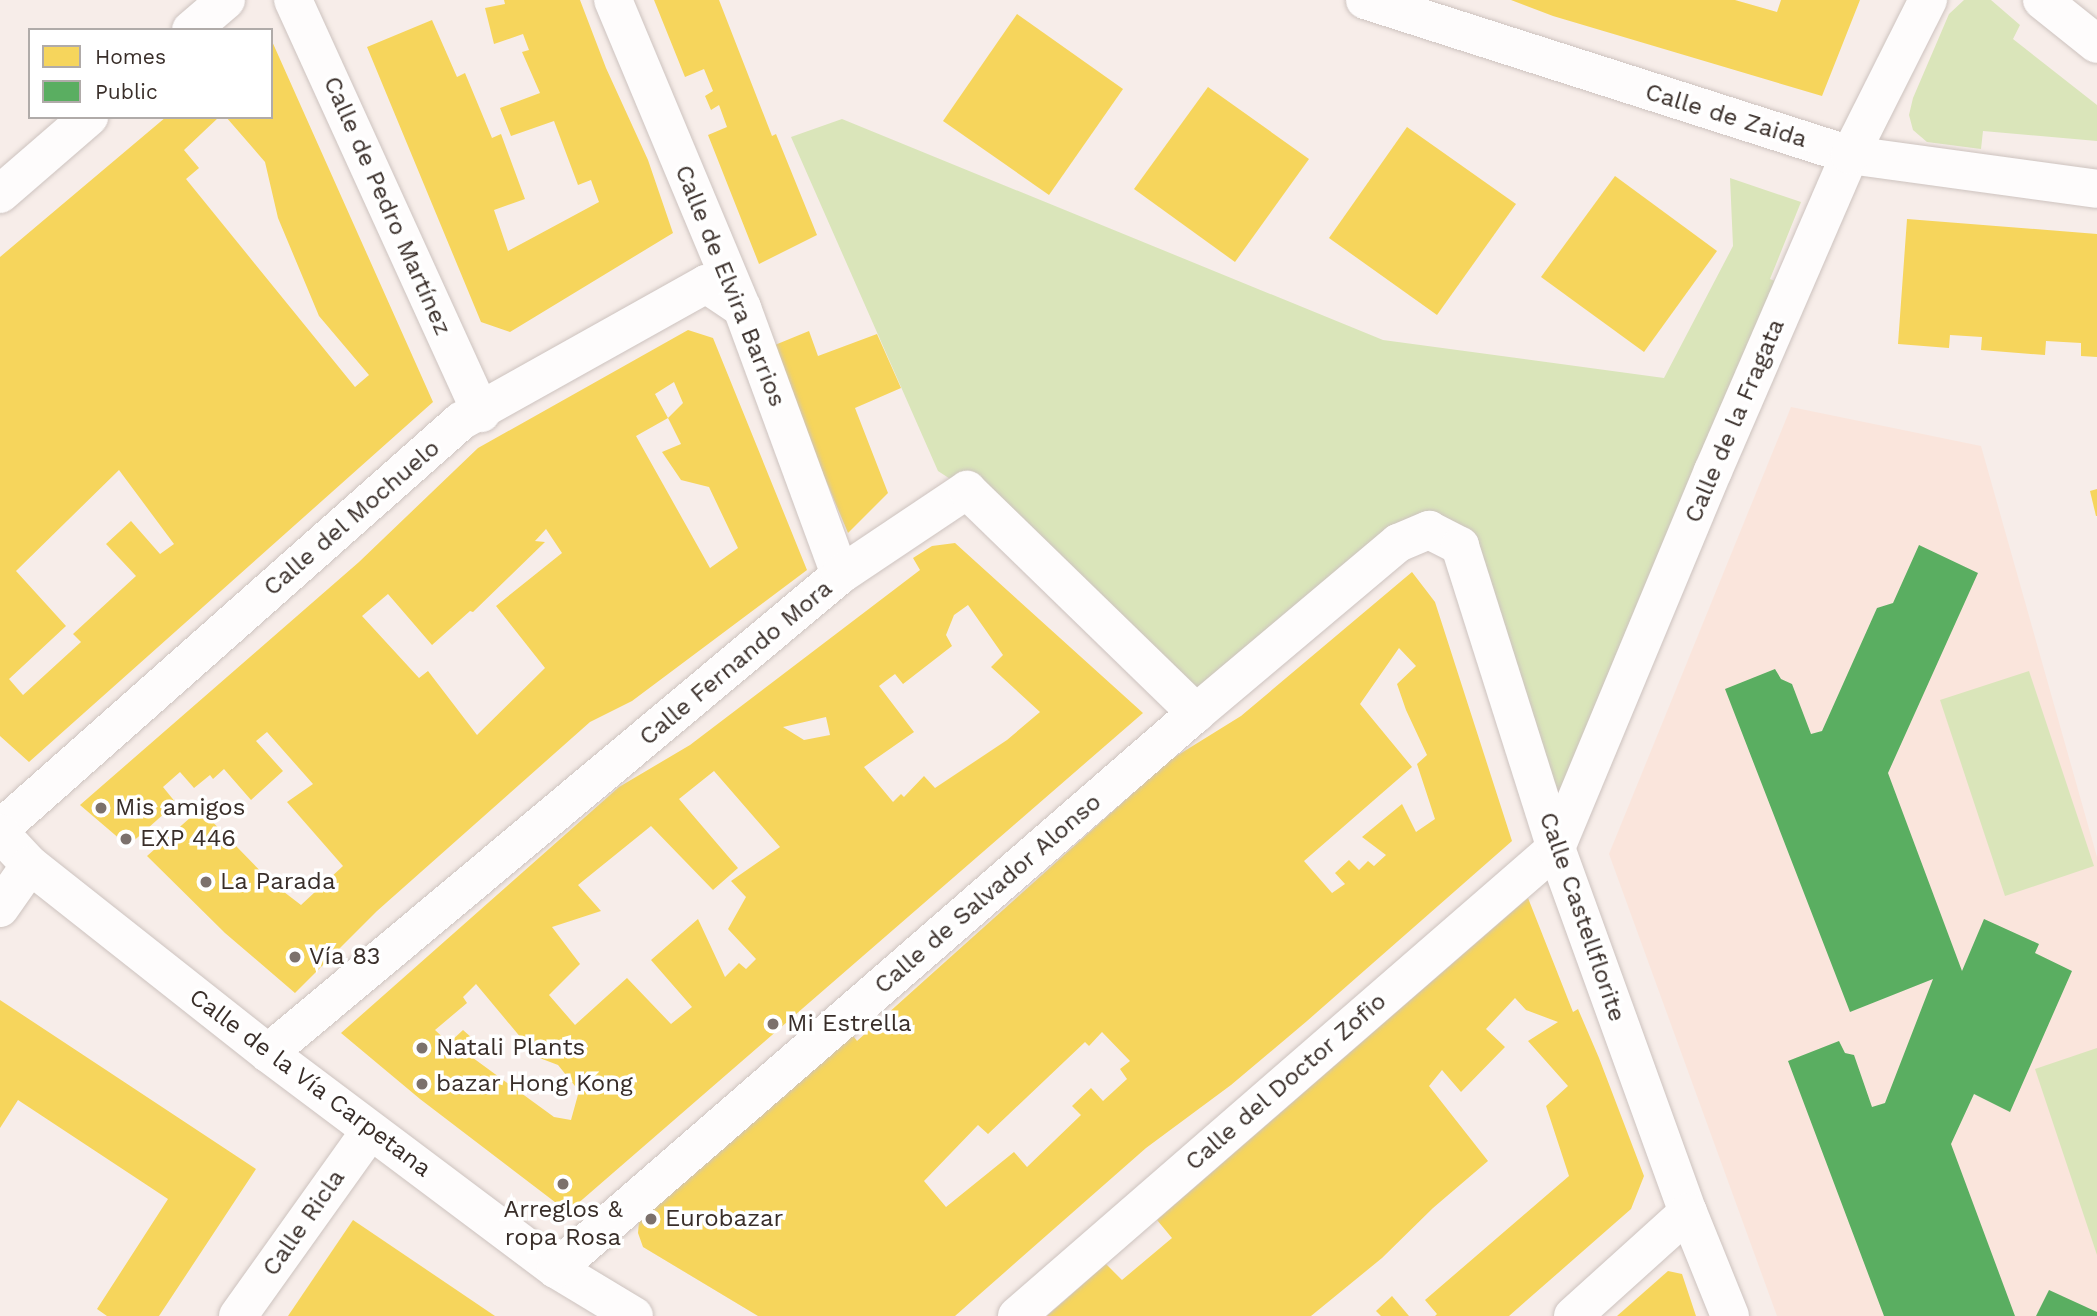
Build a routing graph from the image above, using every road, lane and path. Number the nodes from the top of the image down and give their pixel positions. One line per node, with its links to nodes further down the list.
1 (226, 0): 7 (street)
2 (293, 0): 14 (street, Calle de Pedro Martínez)
3 (613, 0): 13 (street, Calle de Elvira Barrios)
4 (1928, 0): 10 (street, Calle de la Fragata)
5 (2042, 0): 8 (street)
6 (1385, 3): 10 (street, Calle de Zaida)
7 (193, 28)
8 (2097, 44)
9 (87, 119): 12 (street)
10 (1850, 155): 11 (street, Calle de Zaida); 19 (street, Calle de la Fragata)
11 (2097, 188)
12 (0, 194)
13 (742, 308): 14 (street, Calle del Mochuelo); 16 (street, Calle de Elvira Barrios)
14 (481, 413): 18 (street, Calle del Mochuelo)
15 (1429, 530): 17 (street, Calle de Salvador Alonso); 19 (street, Calle Castellflorite)
16 (840, 575): 17 (street, Calle Fernando Mora); 22 (street, Calle Fernando Mora)
17 (1196, 713): 25 (street, Calle de Salvador Alonso)
18 (0, 831): 20 (street, Calle de la Vía Carpetana)
19 (1556, 848): 24 (street, Calle Castellflorite); 28 (street, Calle del Doctor Zofio)
20 (30, 865): 21 (street); 22 (street, Calle de la Vía Carpetana)
21 (0, 908)
22 (268, 1053): 23 (street, Calle de la Vía Carpetana)
23 (370, 1131): 25 (street, Calle de la Vía Carpetana); 26 (street, Calle Ricla)
24 (1688, 1212): 29 (street); 30 (street, Calle Castellflorite)
25 (556, 1269): 27 (street, Calle de la Vía Carpetana)
26 (238, 1316)
27 (634, 1316)
28 (1017, 1316)
29 (1573, 1316)
30 (1730, 1316)

